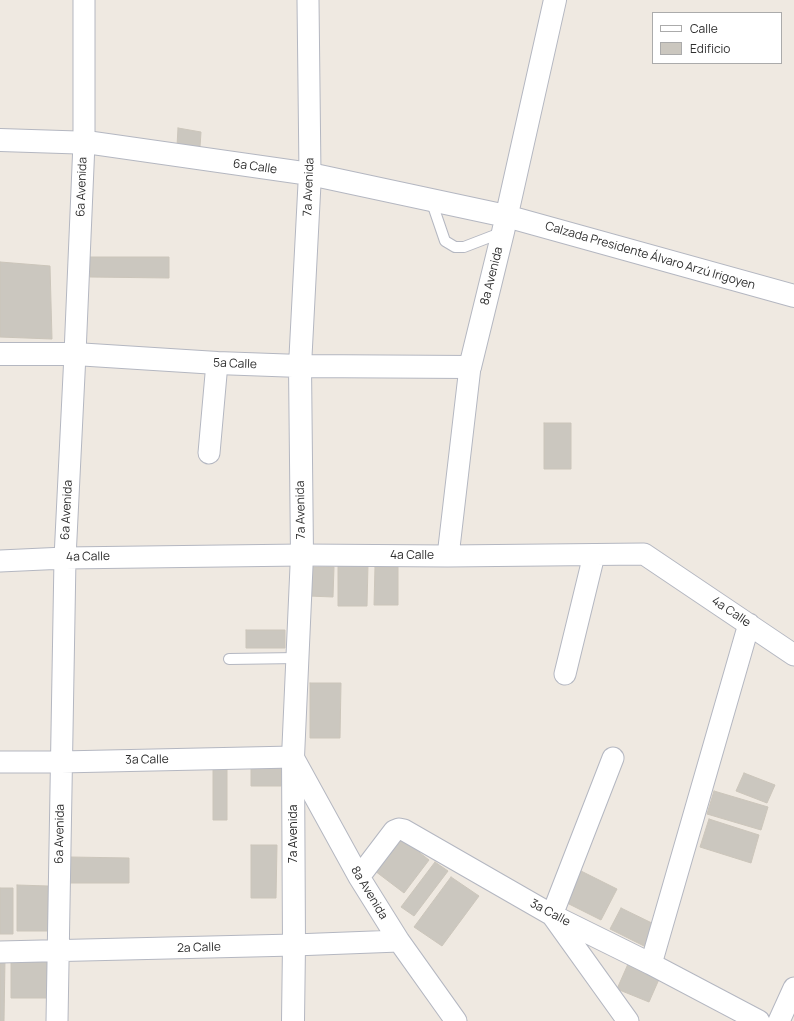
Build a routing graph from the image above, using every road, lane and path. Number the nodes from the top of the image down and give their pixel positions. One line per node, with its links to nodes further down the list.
1 (84, 0): 5 (street, 6a Avenida)
2 (308, 0): 6 (street, 7a Avenida)
3 (555, 0): 8 (main road, 8a Avenida)
4 (0, 140): 5 (main road, 6a Calle)
5 (84, 143): 6 (main road, 6a Calle); 11 (street, 6a Avenida)
6 (310, 174): 7 (main road, 6a Calle); 13 (main road, 7a Avenida)
7 (431, 200): 8 (main road, 6a Calle); 8 (lane)
8 (504, 224): 9 (main road, Calzada Presidente Álvaro Arzú Irigoyen); 14 (main road, 8a Avenida)
9 (794, 296)
10 (0, 354): 11 (main road, 5a Calle)
11 (75, 354): 12 (main road, 5a Calle); 19 (street, 6a Avenida)
12 (217, 363): 13 (main road, 5a Calle); 15 (street)
13 (300, 366): 14 (main road, 5a Calle); 16 (main road, 7a Avenida)
14 (470, 367): 18 (street, 8a Avenida)
15 (209, 452)
16 (302, 555): 18 (street, 4a Calle); 19 (street, 4a Calle); 23 (main road, 7a Avenida)
17 (594, 555): 18 (street, 4a Calle); 21 (street, 4a Calle); 25 (street)
18 (448, 556)
19 (64, 558): 20 (street, 4a Calle); 29 (street, 6a Avenida)
20 (0, 561)
21 (749, 624): 22 (street, 4a Calle); 36 (street)
22 (794, 655)
23 (297, 658): 24 (lane); 26 (main road, 7a Avenida)
24 (229, 659)
25 (565, 674)
26 (293, 758): 29 (street, 3a Calle); 30 (street, 8a Avenida); 33 (main road, 7a Avenida)
27 (613, 758): 31 (street)
28 (0, 762): 29 (street, 3a Calle)
29 (61, 762): 35 (street, 6a Avenida)
30 (359, 877): 31 (street, 3a Calle); 32 (street, 8a Avenida)
31 (552, 915): 36 (street, 3a Calle); 41 (street)
32 (399, 940): 33 (street, 2a Calle); 40 (street, 8a Avenida)
33 (294, 945): 35 (street, 2a Calle); 39 (main road, 7a Avenida)
34 (0, 952): 35 (street, 2a Calle)
35 (58, 952): 38 (street, 6a Avenida)
36 (651, 964): 42 (street, 3a Calle)
37 (794, 988): 43 (street)
38 (56, 1021)
39 (293, 1021)
40 (456, 1021)
41 (628, 1021)
42 (759, 1021)
43 (779, 1021)

